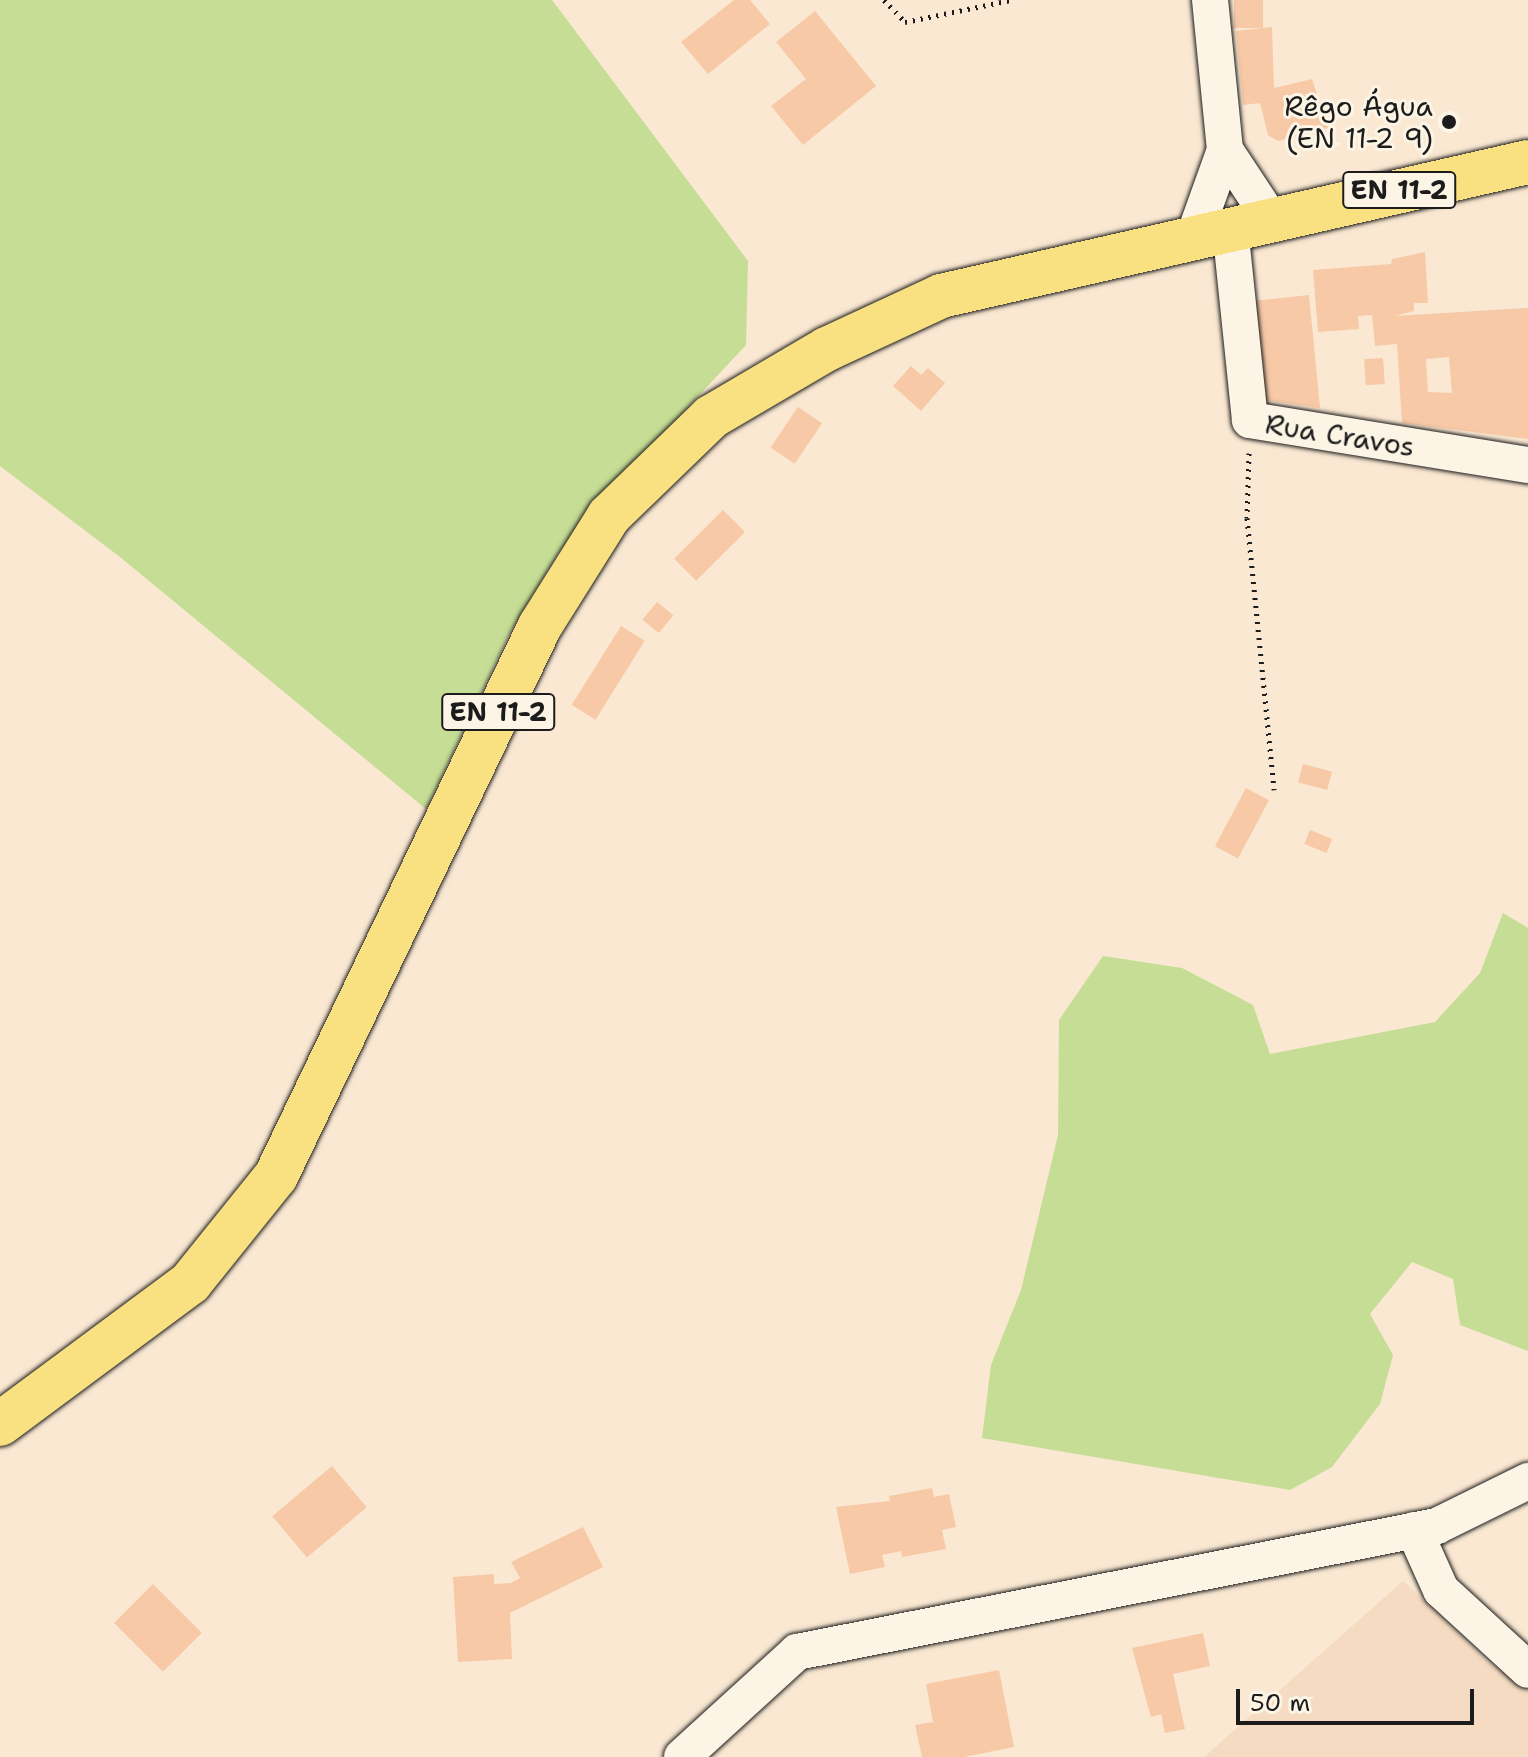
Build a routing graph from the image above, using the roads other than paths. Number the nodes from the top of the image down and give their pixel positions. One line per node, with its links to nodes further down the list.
1 (1210, 0): 2 (street)
2 (1225, 150): 4 (street); 4 (street)
3 (1528, 162): 4 (main road, EN 11-2)
4 (1232, 227): 5 (street, Rua Cravos); 6 (main road, EN 11-2)
5 (1528, 465)
6 (0, 1424)
7 (1528, 1481): 8 (street)
8 (1414, 1530): 9 (street); 10 (street)
9 (1528, 1670)
10 (682, 1757)

